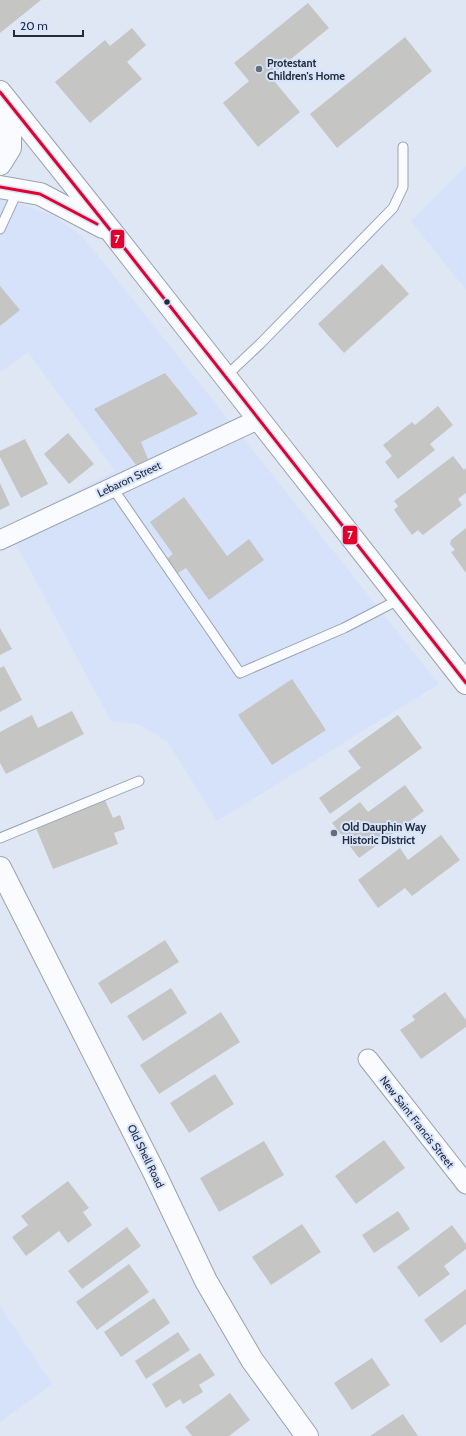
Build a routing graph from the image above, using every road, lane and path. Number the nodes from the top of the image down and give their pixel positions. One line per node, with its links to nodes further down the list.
1 (0, 92): 7 (main road)
2 (0, 100): 4 (main road)
3 (404, 147): 8 (lane)
4 (0, 164)
5 (9, 188): 6 (lane); 7 (main road)
6 (0, 229)
7 (111, 231): 8 (main road)
8 (225, 377): 9 (main road)
9 (259, 419): 10 (street, Lebaron Street); 12 (main road)
10 (112, 487): 11 (street, Lebaron Street); 12 (lane)
11 (0, 540)
12 (400, 599): 13 (main road)
13 (466, 683)
14 (139, 781): 15 (lane)
15 (0, 838)
16 (0, 868): 19 (main road, Old Shell Road)
17 (368, 1059): 18 (street, New Saint Francis Street)
18 (466, 1184)
19 (307, 1436)

